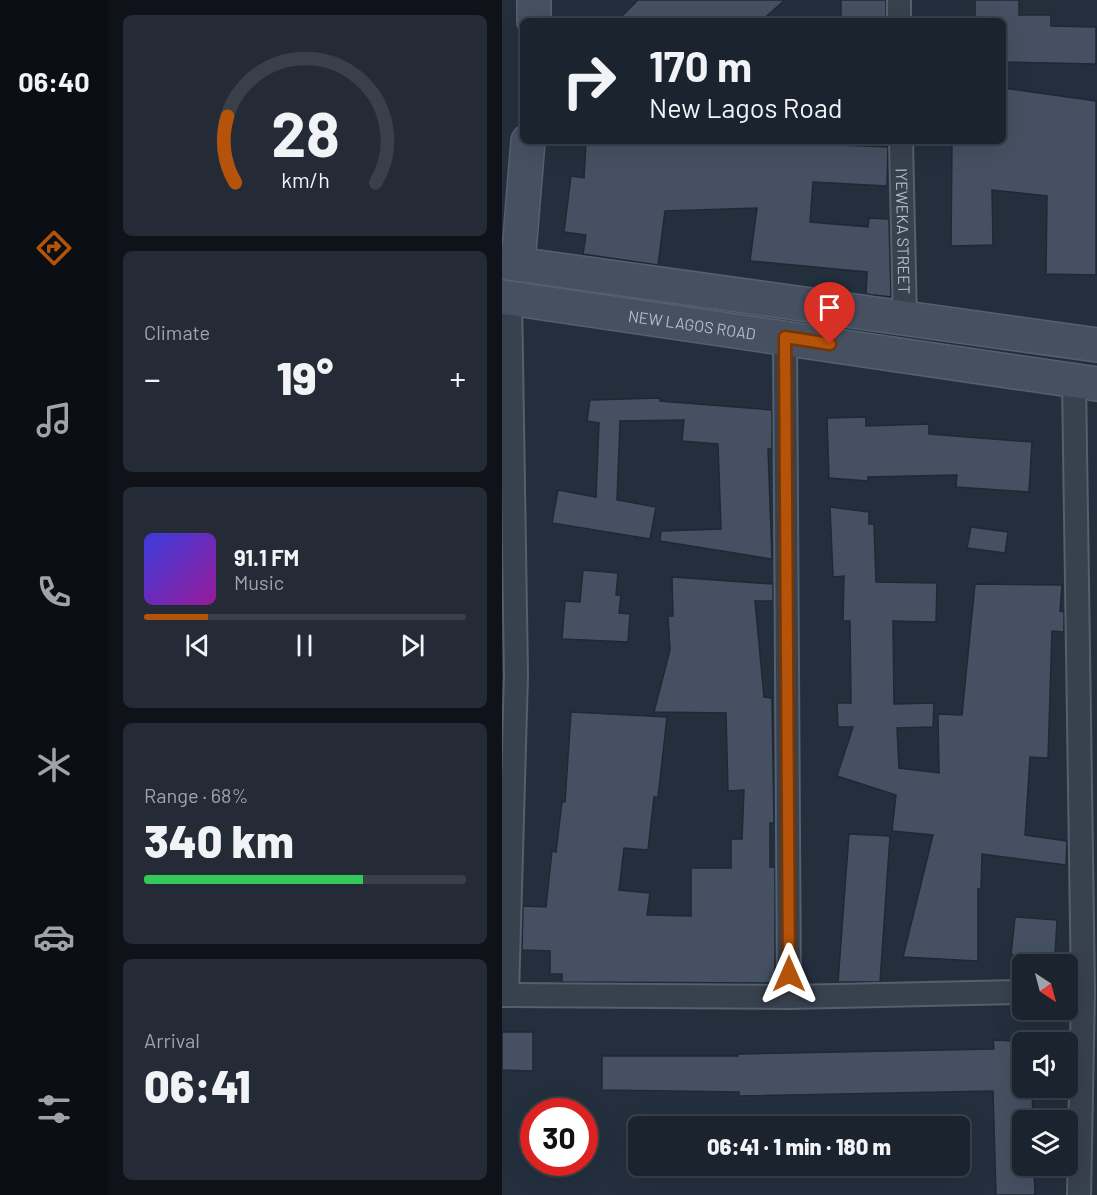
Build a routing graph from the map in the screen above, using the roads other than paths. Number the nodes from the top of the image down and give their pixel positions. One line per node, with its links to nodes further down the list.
1 (534, 0): 3 (main road)
2 (899, 0): 4 (street)
3 (534, 18)
4 (899, 18)
5 (528, 144): 7 (main road)
6 (901, 144): 9 (street, IYEWEKA STREET)
7 (510, 263): 9 (main road)
8 (506, 298): 10 (main road, NEW LAGOS ROAD); 15 (street)
9 (905, 320): 11 (main road)
10 (785, 337): 12 (main road, NEW LAGOS ROAD); 16 (street)
11 (1096, 345)
12 (1085, 382): 14 (street)
13 (1012, 992): 16 (street)
14 (1082, 992): 17 (street)
15 (505, 995): 16 (street)
16 (789, 997)
17 (1079, 1195)

